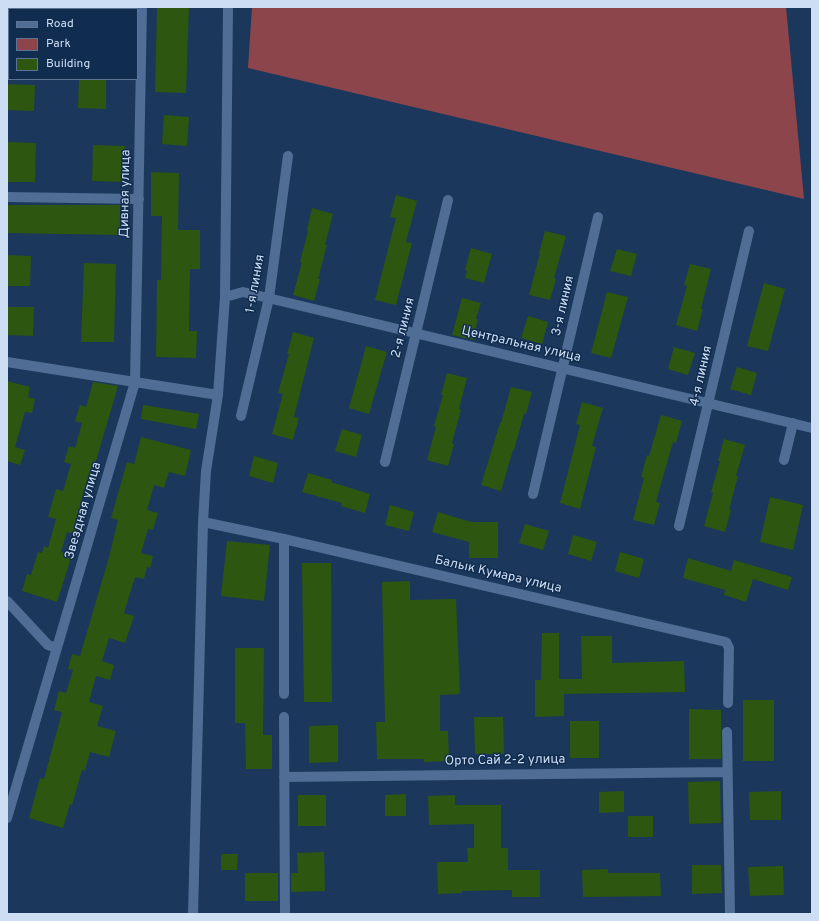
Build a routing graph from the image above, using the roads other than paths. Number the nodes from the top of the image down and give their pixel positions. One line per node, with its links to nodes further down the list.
1 (142, 7): 5 (street, Дивная улица)
2 (228, 7): 9 (street)
3 (288, 156): 10 (street, 1-я линия)
4 (7, 197): 5 (street)
5 (139, 199): 14 (street, Дивная улица)
6 (448, 200): 11 (street, 2-я линия)
7 (598, 218): 13 (street, 3-я линия)
8 (749, 231): 16 (street, 4-я линия)
9 (224, 297): 10 (street, Центральная улица); 15 (street)
10 (269, 298): 11 (street, Центральная улица); 17 (street, 1-я линия)
11 (416, 334): 13 (street, Центральная улица); 21 (street, 2-я линия)
12 (7, 362): 14 (street)
13 (564, 368): 16 (street, Центральная улица); 22 (street, 3-я линия)
14 (135, 382): 15 (street); 27 (street, Звездная улица)
15 (218, 395): 23 (street)
16 (709, 402): 18 (street, Центральная улица); 24 (street, 4-я линия)
17 (240, 416)
18 (793, 423): 19 (street, Центральная улица); 20 (street)
19 (812, 428)
20 (784, 460)
21 (385, 462)
22 (533, 494)
23 (204, 522): 25 (street, Балык Кумара улица); 35 (street)
24 (679, 526)
25 (284, 539): 28 (street); 29 (street, Балык Кумара улица)
26 (7, 601): 27 (street)
27 (58, 648): 34 (street, Звездная улица)
28 (284, 694)
29 (728, 703)
30 (284, 717): 33 (street)
31 (727, 732): 32 (street)
32 (727, 772): 33 (street, Орто Сай 2-2 улица); 37 (street)
33 (284, 777): 36 (street)
34 (7, 818)
35 (193, 914)
36 (285, 914)
37 (730, 914)

